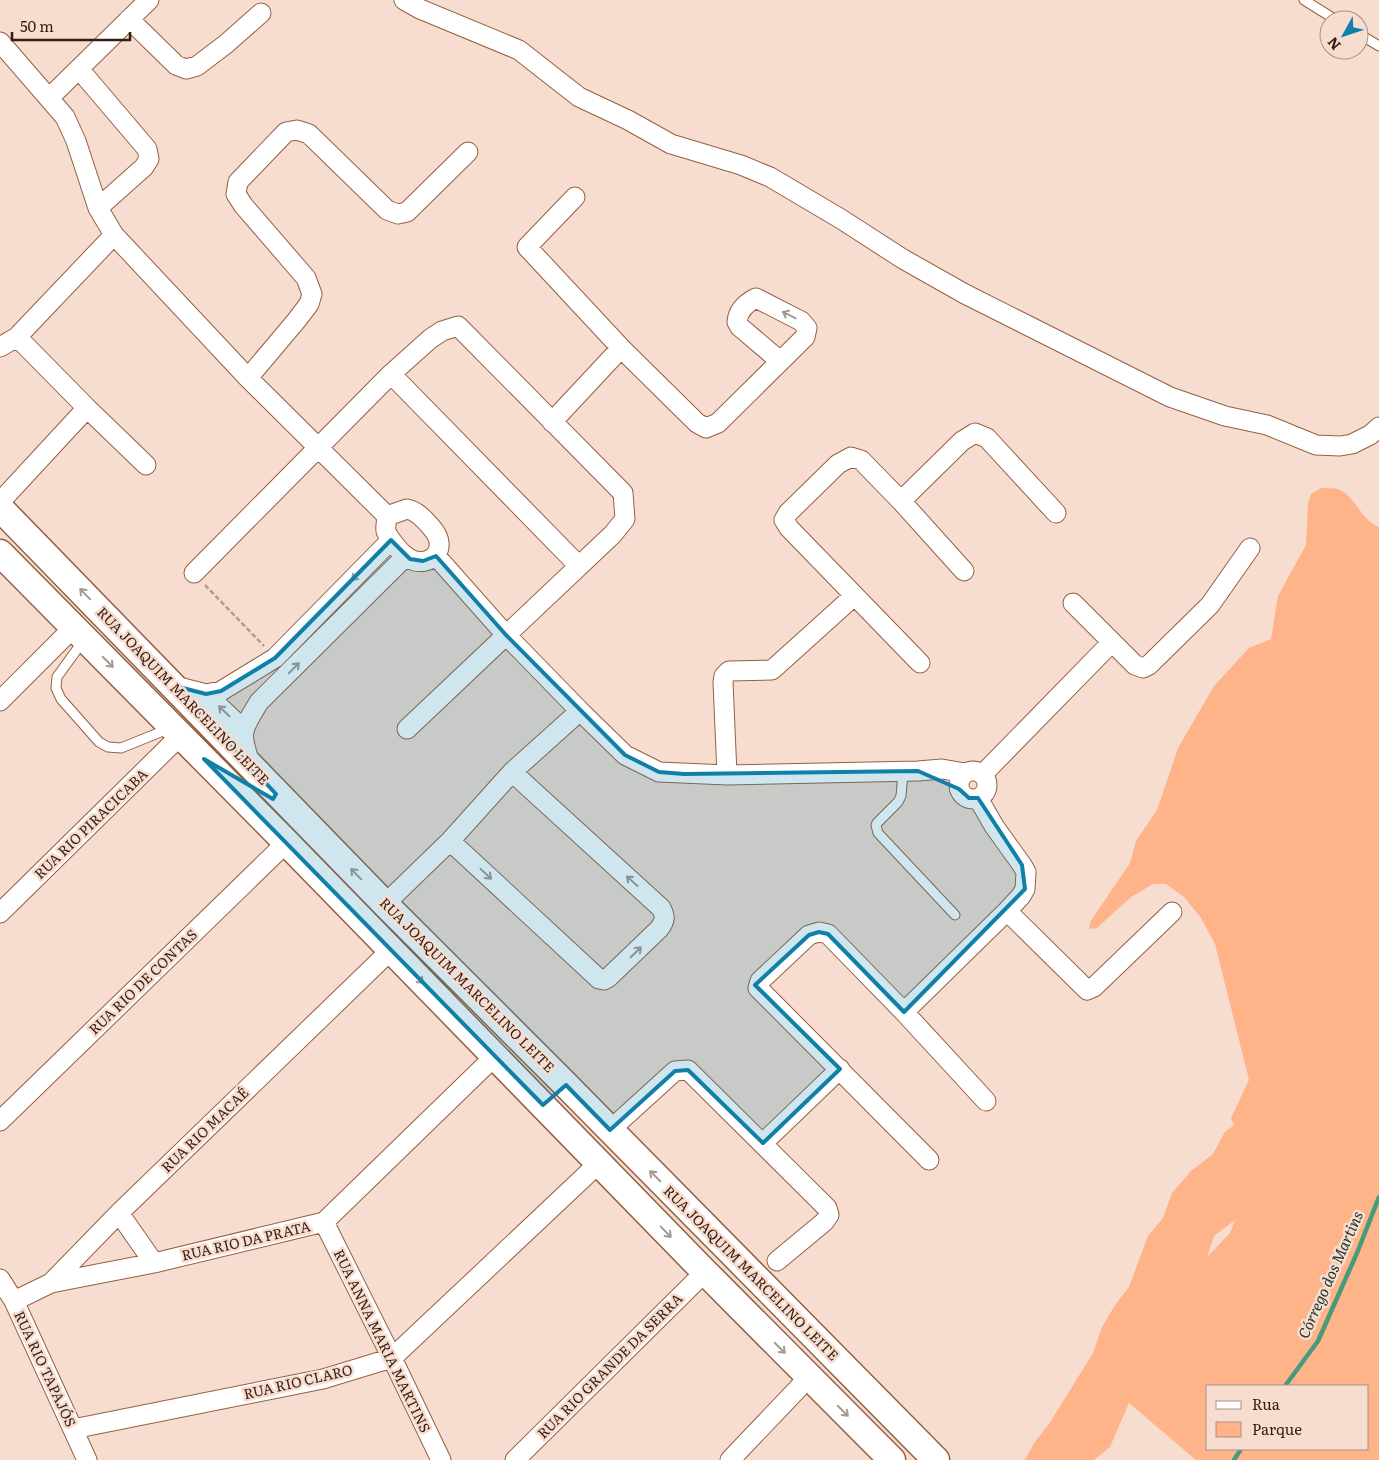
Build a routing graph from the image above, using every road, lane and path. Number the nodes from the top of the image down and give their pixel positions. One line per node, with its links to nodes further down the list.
1 (149, 0): 6 (street)
2 (404, 0): 22 (street)
3 (1304, 0): 4 (lane)
4 (1320, 10)
5 (260, 13): 6 (street)
6 (128, 20): 8 (street)
7 (0, 42): 9 (street)
8 (79, 69): 9 (street); 12 (street)
9 (49, 98): 12 (street)
10 (468, 152): 19 (street)
11 (575, 197): 16 (street)
12 (98, 208): 13 (street)
13 (114, 235): 14 (street); 19 (street)
14 (17, 338): 15 (street); 20 (street)
15 (0, 347)
16 (621, 348): 17 (street); 21 (street)
17 (780, 361)
18 (391, 374): 21 (street); 23 (street); 35 (street)
19 (248, 378): 23 (street)
20 (87, 408): 24 (street); 25 (street)
21 (552, 422): 35 (street)
22 (1379, 427)
23 (319, 447): 29 (street); 37 (street)
24 (146, 465)
25 (0, 502)
26 (901, 502): 28 (street); 36 (street); 38 (street)
27 (0, 508): 45 (main road, RUA JOAQUIM MARCELINO LEITE, one-way to 27)
28 (1056, 513)
29 (387, 516): 30 (street); 34 (street)
30 (391, 540): 33 (street); 43 (street, one-way to 43)
31 (1250, 548): 42 (street)
32 (0, 553): 40 (main road, RUA JOAQUIM MARCELINO LEITE)
33 (406, 556): 34 (street); 49 (street, one-way to 33)
34 (436, 556): 41 (street)
35 (579, 566): 41 (street)
36 (964, 571)
37 (194, 573): 43 (path)
38 (854, 596): 44 (street); 56 (street)
39 (1073, 603): 42 (street)
40 (80, 633): 45 (main road); 47 (street); 51 (main road, RUA JOAQUIM MARCELINO LEITE, one-way to 51); 51 (lane)
41 (506, 635): 48 (street); 50 (street)
42 (1112, 642): 57 (street)
43 (275, 658): 46 (street)
44 (920, 663)
45 (174, 686): 46 (street); 53 (main road, RUA JOAQUIM MARCELINO LEITE)
46 (206, 694): 49 (street, one-way to 46)
47 (0, 700)
48 (580, 711): 54 (street); 56 (street)
49 (243, 729): 53 (street)
50 (407, 729)
51 (177, 731): 52 (main road, RUA JOAQUIM MARCELINO LEITE); 64 (street, RUA RIO PIRACICABA)
52 (204, 759): 58 (main road); 60 (main road, RUA JOAQUIM MARCELINO LEITE)
53 (251, 767): 58 (main road, RUA JOAQUIM MARCELINO LEITE)
54 (512, 772): 59 (street); 59 (street, one-way to 54)
55 (911, 772): 56 (street); 57 (street); 65 (lane)
56 (727, 775)
57 (974, 785): 62 (street)
58 (318, 835): 61 (main road, RUA JOAQUIM MARCELINO LEITE, one-way to 58)
59 (450, 841): 61 (street)
60 (286, 843): 66 (main road, RUA JOAQUIM MARCELINO LEITE); 73 (street, RUA RIO DE CONTAS)
61 (385, 904): 70 (main road, RUA JOAQUIM MARCELINO LEITE)
62 (1007, 911): 63 (street); 67 (street)
63 (1172, 912)
64 (0, 913)
65 (955, 915)
66 (391, 950): 68 (main road, RUA JOAQUIM MARCELINO LEITE, one-way to 68); 79 (street, RUA RIO MACAÉ)
67 (904, 1012): 69 (street); 71 (street)
68 (495, 1056): 72 (main road, RUA JOAQUIM MARCELINO LEITE); 80 (street, RUA RIO DA PRATA)
69 (840, 1069): 76 (street); 77 (street)
70 (564, 1083): 72 (main road); 74 (main road, RUA JOAQUIM MARCELINO LEITE)
71 (986, 1101)
72 (542, 1105): 75 (main road, RUA JOAQUIM MARCELINO LEITE)
73 (0, 1121)
74 (603, 1123): 75 (main road); 76 (street); 89 (main road, RUA JOAQUIM MARCELINO LEITE, one-way to 74)
75 (572, 1135): 78 (main road, RUA JOAQUIM MARCELINO LEITE)
76 (763, 1143): 81 (street)
77 (929, 1160)
78 (599, 1163): 83 (main road, RUA JOAQUIM MARCELINO LEITE, one-way to 83); 87 (street, RUA RIO CLARO)
79 (119, 1213): 82 (street); 85 (street, RUA RIO MACAÉ)
80 (324, 1222): 82 (street, RUA RIO DA PRATA); 87 (street, RUA ANNA MARIA MARTINS)
81 (777, 1261)
82 (154, 1263): 85 (street, RUA RIO DA PRATA)
83 (706, 1272): 88 (main road, RUA JOAQUIM MARCELINO LEITE, one-way to 88); 93 (street, RUA RIO GRANDE DA SERRA)
84 (0, 1279): 86 (street, RUA RIO TAPAJÓS)
85 (51, 1283): 86 (street, RUA RIO MACAÉ)
86 (14, 1302): 90 (street, RUA RIO TAPAJÓS)
87 (392, 1358): 90 (street, RUA RIO CLARO); 92 (street, RUA ANNA MARIA MARTINS)
88 (809, 1377): 89 (main road); 94 (street); 95 (main road, RUA JOAQUIM MARCELINO LEITE, one-way to 95)
89 (901, 1425): 96 (main road, RUA JOAQUIM MARCELINO LEITE)
90 (73, 1429): 91 (street, RUA RIO TAPAJÓS)
91 (87, 1460)
92 (441, 1460)
93 (515, 1460)
94 (730, 1460)
95 (892, 1460)
96 (936, 1460)

